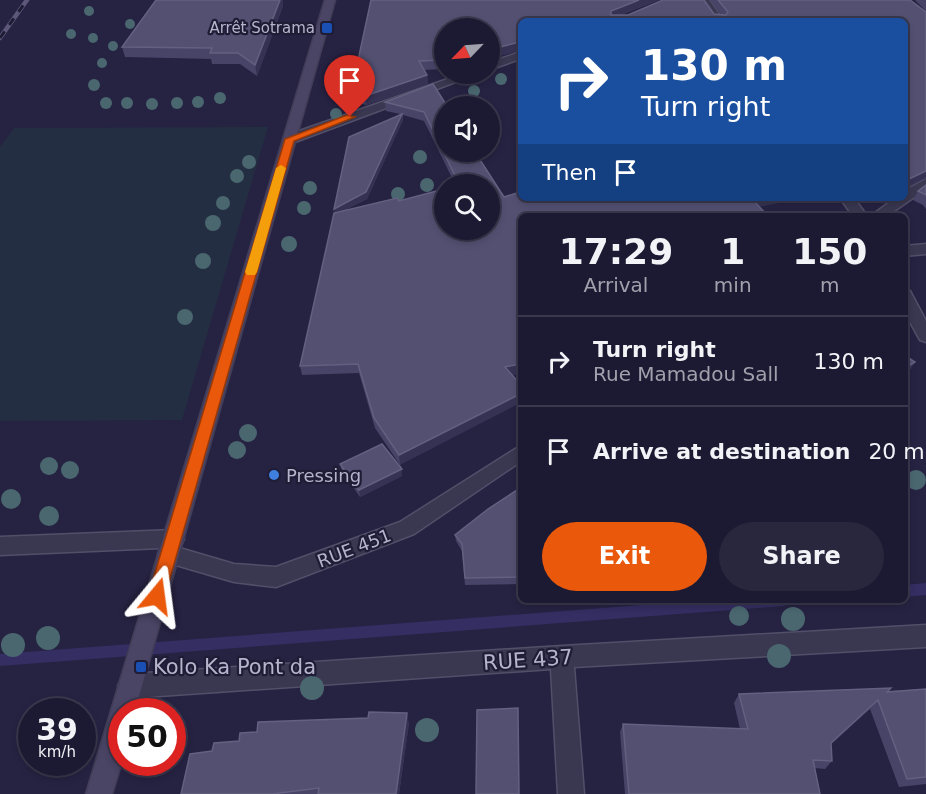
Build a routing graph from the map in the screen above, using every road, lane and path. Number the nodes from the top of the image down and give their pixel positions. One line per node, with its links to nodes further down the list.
1 (330, 0): 7 (main road)
2 (704, 0): 3 (street)
3 (717, 18)
4 (518, 57): 5 (street)
5 (500, 63)
6 (443, 84): 7 (street)
7 (290, 139): 18 (main road)
8 (926, 183): 9 (street)
9 (908, 195)
10 (900, 201): 11 (street)
11 (882, 213)
12 (926, 249): 13 (street)
13 (908, 250)
14 (908, 303): 15 (street)
15 (926, 336)
16 (518, 454): 18 (street, RUE 451)
17 (0, 546): 18 (street, RUE 451)
18 (171, 546): 21 (main road)
19 (926, 636): 20 (street, RUE 437)
20 (562, 657): 21 (street, RUE 437); 25 (street)
21 (130, 687): 22 (main road)
22 (127, 698)
23 (108, 764): 24 (main road)
24 (99, 794)
25 (572, 794)

